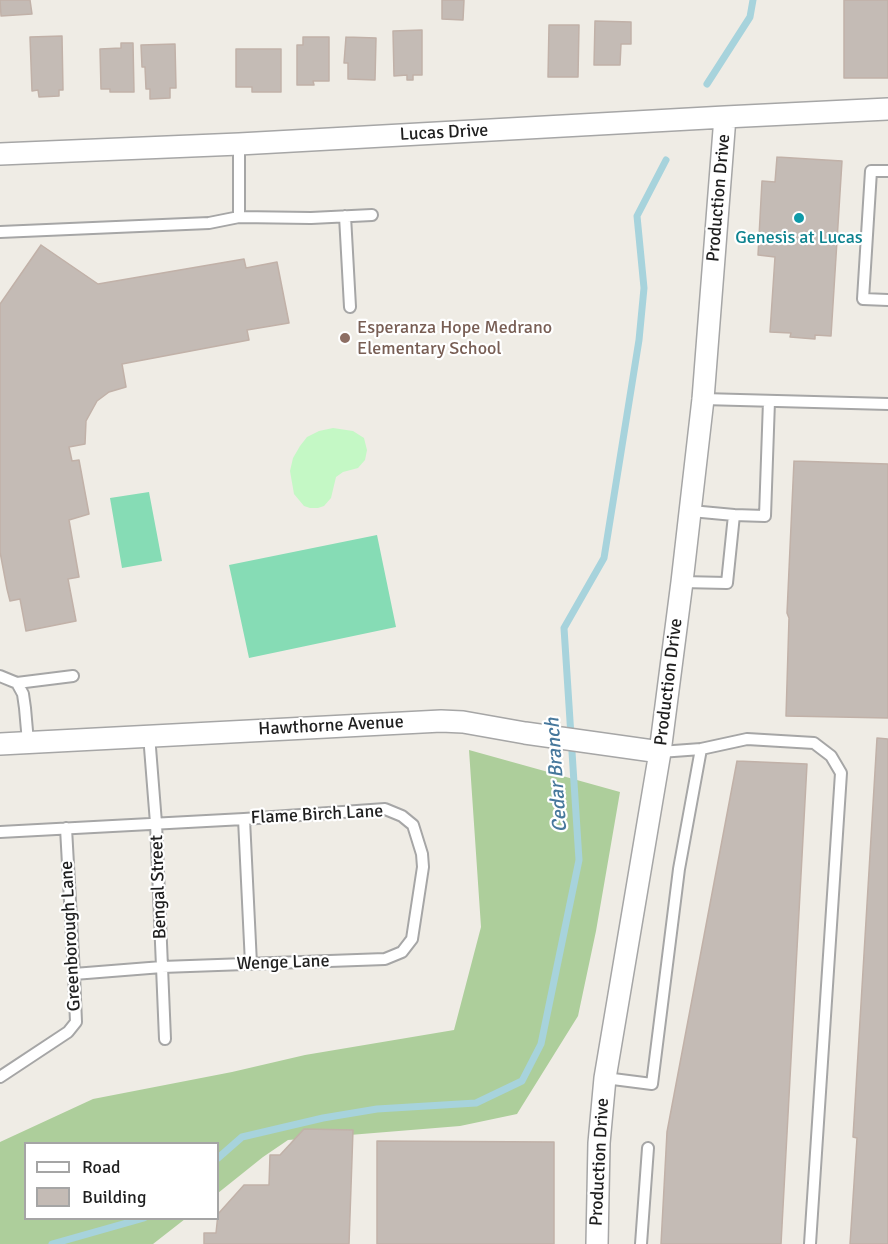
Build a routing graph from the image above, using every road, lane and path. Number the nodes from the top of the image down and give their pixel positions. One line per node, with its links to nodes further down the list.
1 (888, 109): 2 (street, Lucas Drive)
2 (725, 117): 3 (street, Lucas Drive); 12 (street, Production Drive)
3 (239, 144): 4 (street, Lucas Drive); 8 (lane)
4 (0, 154)
5 (888, 171): 10 (lane)
6 (372, 215): 7 (lane)
7 (345, 216): 8 (lane); 11 (lane)
8 (239, 217): 9 (lane)
9 (0, 232)
10 (888, 300)
11 (350, 307)
12 (703, 399): 13 (lane); 15 (street, Production Drive)
13 (769, 401): 14 (lane); 16 (lane)
14 (888, 404)
15 (691, 511): 16 (lane); 17 (street, Production Drive)
16 (734, 515): 17 (lane)
17 (682, 582): 25 (street, Production Drive)
18 (0, 676): 20 (lane)
19 (73, 676): 20 (lane)
20 (17, 683): 22 (lane)
21 (149, 735): 22 (street, Hawthorne Avenue); 25 (street, Hawthorne Avenue); 27 (lane, Bengal Street)
22 (28, 742): 23 (street, Hawthorne Avenue)
23 (0, 744)
24 (701, 749): 25 (lane); 36 (lane); 40 (lane)
25 (660, 752): 36 (street, Production Drive)
26 (244, 819): 27 (lane, Flame Birch Lane); 30 (lane, Flame Birch Lane); 31 (lane)
27 (156, 823): 28 (lane, Flame Birch Lane); 32 (lane, Bengal Street)
28 (66, 828): 29 (lane, Flame Birch Lane); 33 (lane, Greenborough Lane)
29 (0, 832)
30 (402, 952): 31 (lane, Wenge Lane)
31 (251, 964): 32 (lane, Wenge Lane)
32 (162, 967): 33 (lane, Wenge Lane); 34 (lane, Bengal Street)
33 (74, 974): 35 (lane, Greenborough Lane)
34 (165, 1039)
35 (0, 1077)
36 (605, 1078): 38 (street, Production Drive)
37 (648, 1148): 39 (lane)
38 (597, 1244)
39 (640, 1244)
40 (810, 1244)

